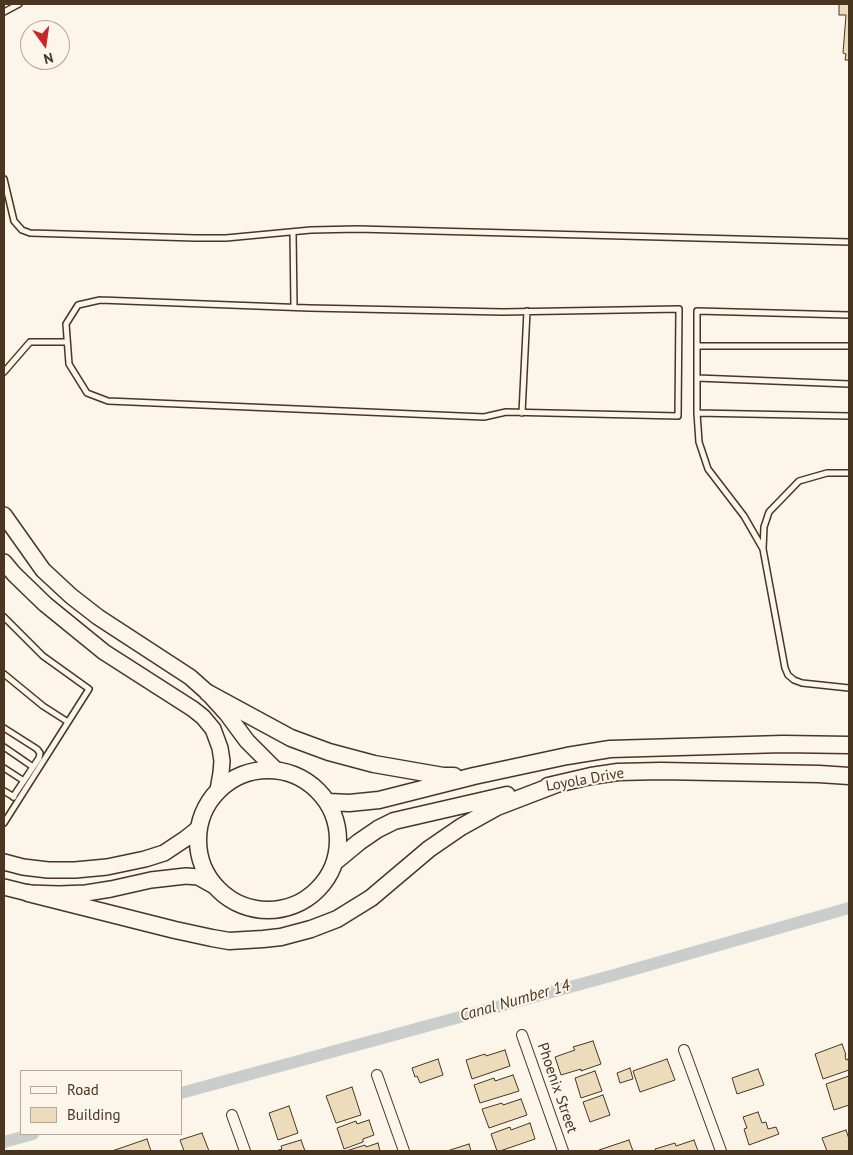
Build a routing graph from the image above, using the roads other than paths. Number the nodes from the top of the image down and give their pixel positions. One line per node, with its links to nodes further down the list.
1 (19, 4): 2 (lane)
2 (4, 12)
3 (4, 179): 4 (lane)
4 (293, 232): 5 (lane); 6 (lane)
5 (849, 242)
6 (294, 307): 7 (lane); 9 (lane)
7 (527, 311): 16 (lane); 16 (lane)
8 (849, 315): 10 (lane)
9 (67, 342): 12 (lane); 16 (lane)
10 (697, 346): 11 (lane); 13 (lane)
11 (849, 346)
12 (4, 372)
13 (697, 378): 14 (lane); 15 (lane)
14 (849, 384)
15 (697, 412): 17 (lane); 20 (lane)
16 (522, 413)
17 (849, 416)
18 (849, 473): 20 (lane)
19 (4, 515): 25 (main road)
20 (762, 549): 24 (lane)
21 (4, 562): 37 (main road)
22 (4, 617): 26 (lane)
23 (4, 674): 26 (lane)
24 (849, 688)
25 (208, 693): 32 (main road); 33 (main road)
26 (68, 722): 40 (lane)
27 (4, 728): 30 (lane)
28 (849, 745): 33 (main road, Loyola Drive)
29 (4, 747): 30 (lane)
30 (33, 767): 35 (lane)
31 (4, 768): 35 (lane)
32 (276, 770): 37 (main road); 41 (main road)
33 (474, 776): 41 (main road, Loyola Drive)
34 (849, 776): 36 (main road, Loyola Drive)
35 (24, 781): 39 (lane)
36 (557, 784): 44 (main road, Loyola Drive); 48 (main road)
37 (218, 790): 43 (main road)
38 (4, 791): 39 (lane)
39 (13, 797): 40 (lane)
40 (18, 800): 42 (lane)
41 (329, 802): 44 (main road)
42 (4, 824)
43 (198, 828): 45 (main road); 47 (main road)
44 (336, 861): 47 (main road)
45 (4, 862)
46 (4, 887): 48 (main road)
47 (216, 887): 48 (main road)
48 (28, 894)
49 (522, 1034): 55 (street, Phoenix Street)
50 (684, 1050): 56 (street)
51 (377, 1075): 54 (street)
52 (232, 1115): 53 (street)
53 (245, 1151)
54 (404, 1151)
55 (563, 1151)
56 (721, 1151)

